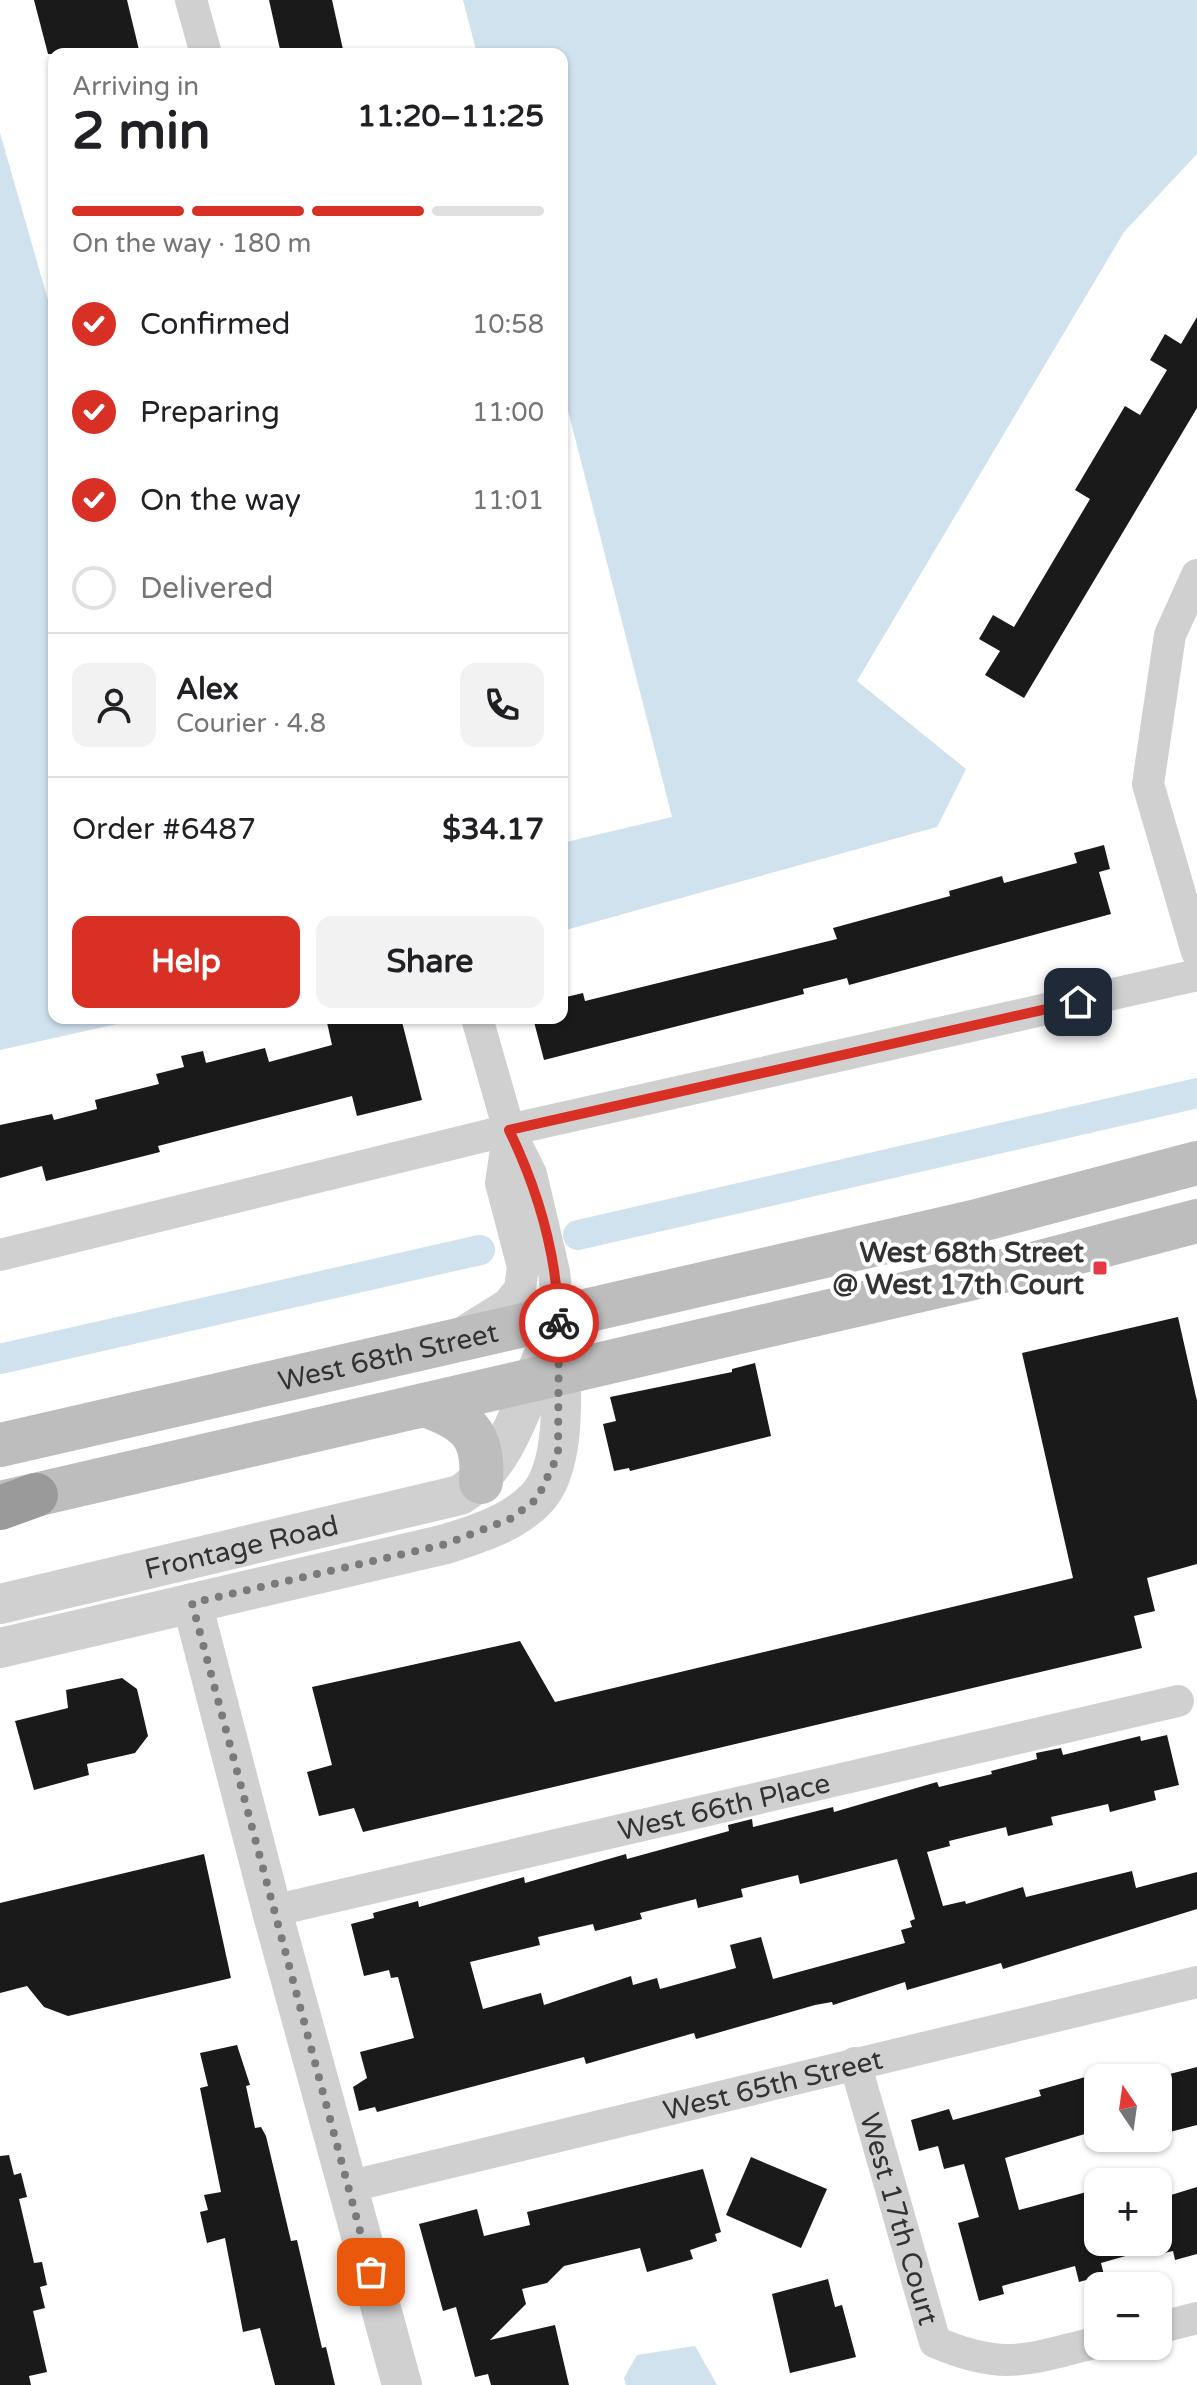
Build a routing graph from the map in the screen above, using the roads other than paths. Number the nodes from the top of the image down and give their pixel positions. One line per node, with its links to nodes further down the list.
1 (191, 0): 2 (street)
2 (204, 48)
3 (1197, 575): 4 (street)
4 (1197, 952)
5 (1197, 975): 7 (street)
6 (479, 1024): 7 (street)
7 (509, 1130): 10 (street); 11 (street); 12 (street)
8 (1197, 1163): 11 (main road, West 68th Street)
9 (1197, 1221): 13 (main road, West 68th Street)
10 (0, 1255)
11 (559, 1319): 12 (main road, West 68th Street); 13 (street)
12 (440, 1346): 15 (main road, West 68th Street)
13 (546, 1377): 14 (main road, West 68th Street); 16 (street); 19 (street, Frontage Road)
14 (425, 1405): 16 (main road); 17 (main road, West 68th Street)
15 (0, 1445)
16 (481, 1482): 18 (street, Frontage Road)
17 (12, 1502)
18 (240, 1548): 19 (street); 20 (street, Frontage Road)
19 (192, 1603): 21 (street, Frontage Road); 23 (street)
20 (0, 1604)
21 (0, 1648)
22 (1178, 1701): 23 (street, West 66th Place)
23 (272, 1911): 26 (street)
24 (1197, 1982): 25 (street, West 65th Street)
25 (855, 2063): 26 (street, West 65th Street); 29 (street, West 17th Court)
26 (347, 2187): 30 (street)
27 (1197, 2318): 28 (street)
28 (1172, 2324)
29 (1084, 2345)
30 (402, 2385)

